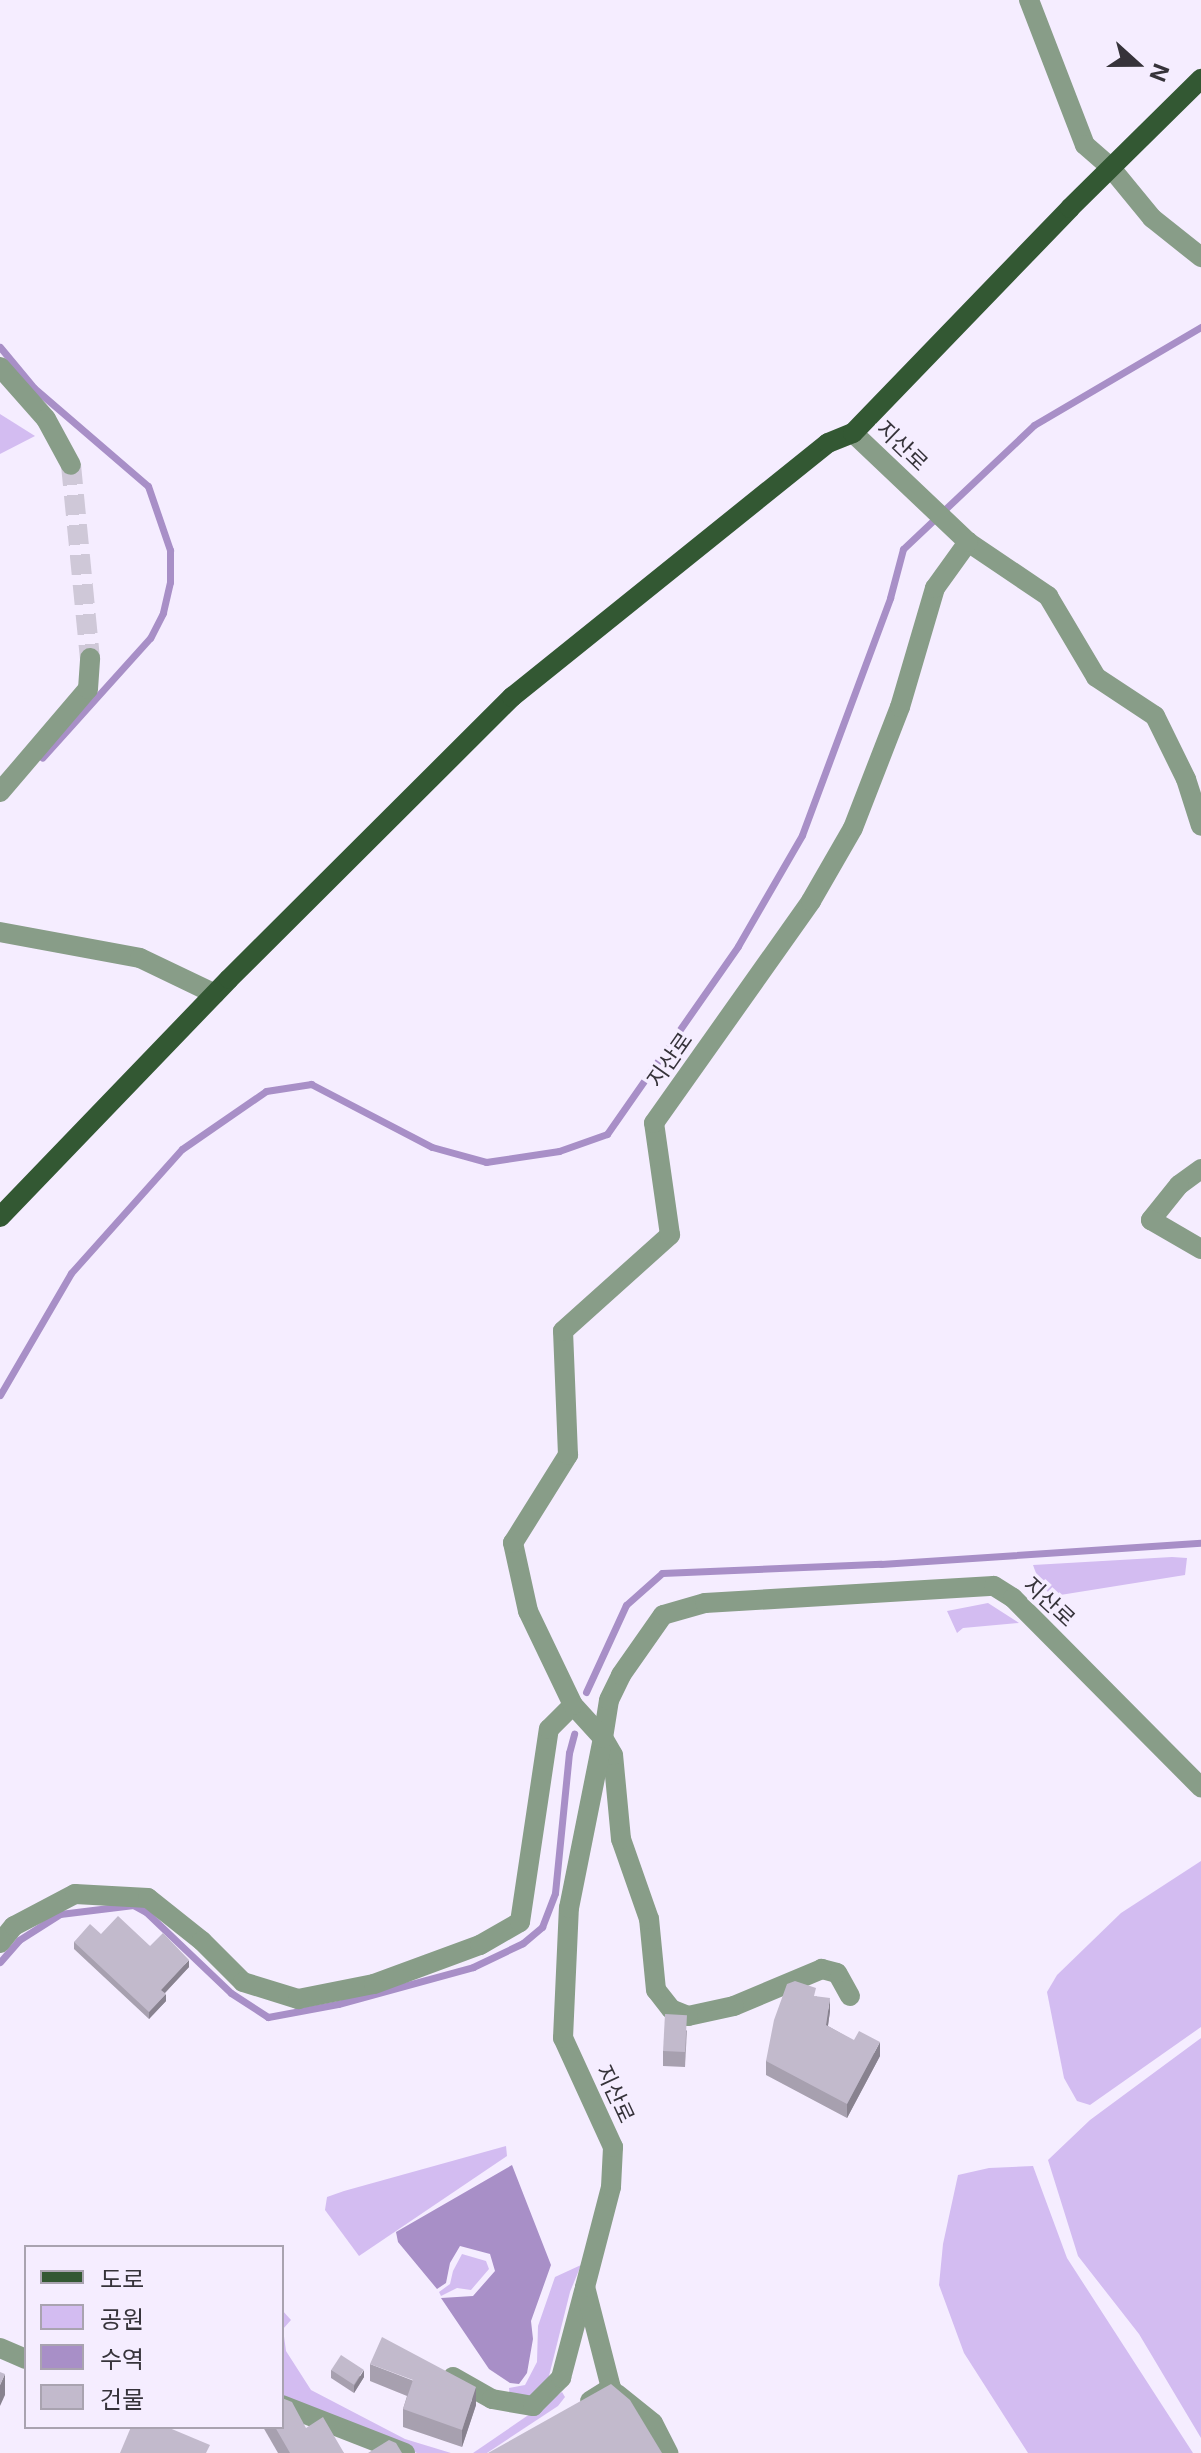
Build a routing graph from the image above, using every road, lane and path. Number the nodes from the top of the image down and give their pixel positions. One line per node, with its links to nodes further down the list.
1 (1029, 0): 3 (street)
2 (1201, 79): 3 (main road, 지산로)
3 (1111, 168): 4 (street); 6 (main road, 지산로)
4 (1201, 257)
5 (0, 367): 7 (street)
6 (853, 433): 8 (street, 지산로); 13 (main road, 지산로)
7 (71, 465)
8 (968, 542): 11 (street); 17 (street, 지산로)
9 (90, 658): 10 (street)
10 (0, 792)
11 (1201, 826)
12 (0, 932): 13 (street)
13 (215, 994): 15 (main road, 지산로)
14 (1201, 1169): 16 (street)
15 (0, 1217)
16 (1201, 1249)
17 (573, 1705): 18 (street, 지산로); 20 (street)
18 (603, 1738): 19 (street, 지산로); 21 (street, 지산로); 22 (street, 지산로)
19 (1201, 1787)
20 (0, 1943)
21 (850, 1996)
22 (585, 2287): 25 (street); 26 (street, 지산로)
23 (0, 2348): 24 (street)
24 (24, 2358)
25 (436, 2368)
26 (611, 2388): 28 (street); 30 (street)
27 (284, 2406): 29 (street)
28 (569, 2413)
29 (405, 2453)
30 (668, 2453)

